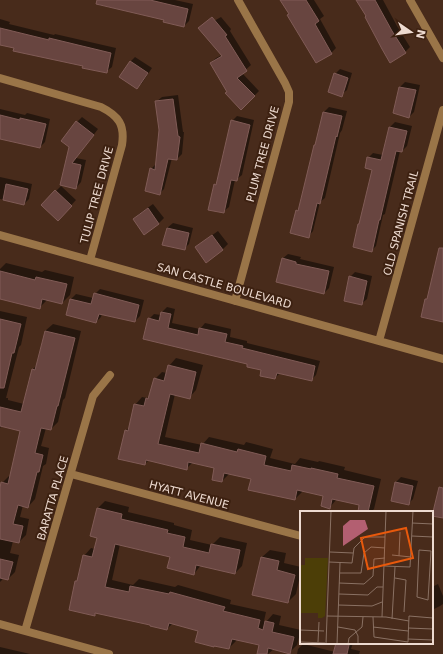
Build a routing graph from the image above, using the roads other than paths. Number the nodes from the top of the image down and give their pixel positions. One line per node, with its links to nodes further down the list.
1 (238, 0): 8 (street, PLUM TREE DRIVE)
2 (410, 0): 3 (street)
3 (443, 58)
4 (0, 78): 7 (street, TULIP TREE DRIVE)
5 (443, 110): 9 (street, OLD SPANISH TRAIL)
6 (0, 235): 7 (street, SAN CASTLE BOULEVARD)
7 (90, 260): 8 (street, SAN CASTLE BOULEVARD)
8 (235, 301): 9 (street, SAN CASTLE BOULEVARD)
9 (380, 341): 10 (street, SAN CASTLE BOULEVARD)
10 (443, 359)
11 (110, 375): 12 (street, BARATTA PLACE)
12 (71, 474): 13 (street, HYATT AVENUE); 15 (street, BARATTA PLACE)
13 (300, 536)
14 (0, 624): 15 (street)
15 (25, 631): 16 (street)
16 (109, 654)

